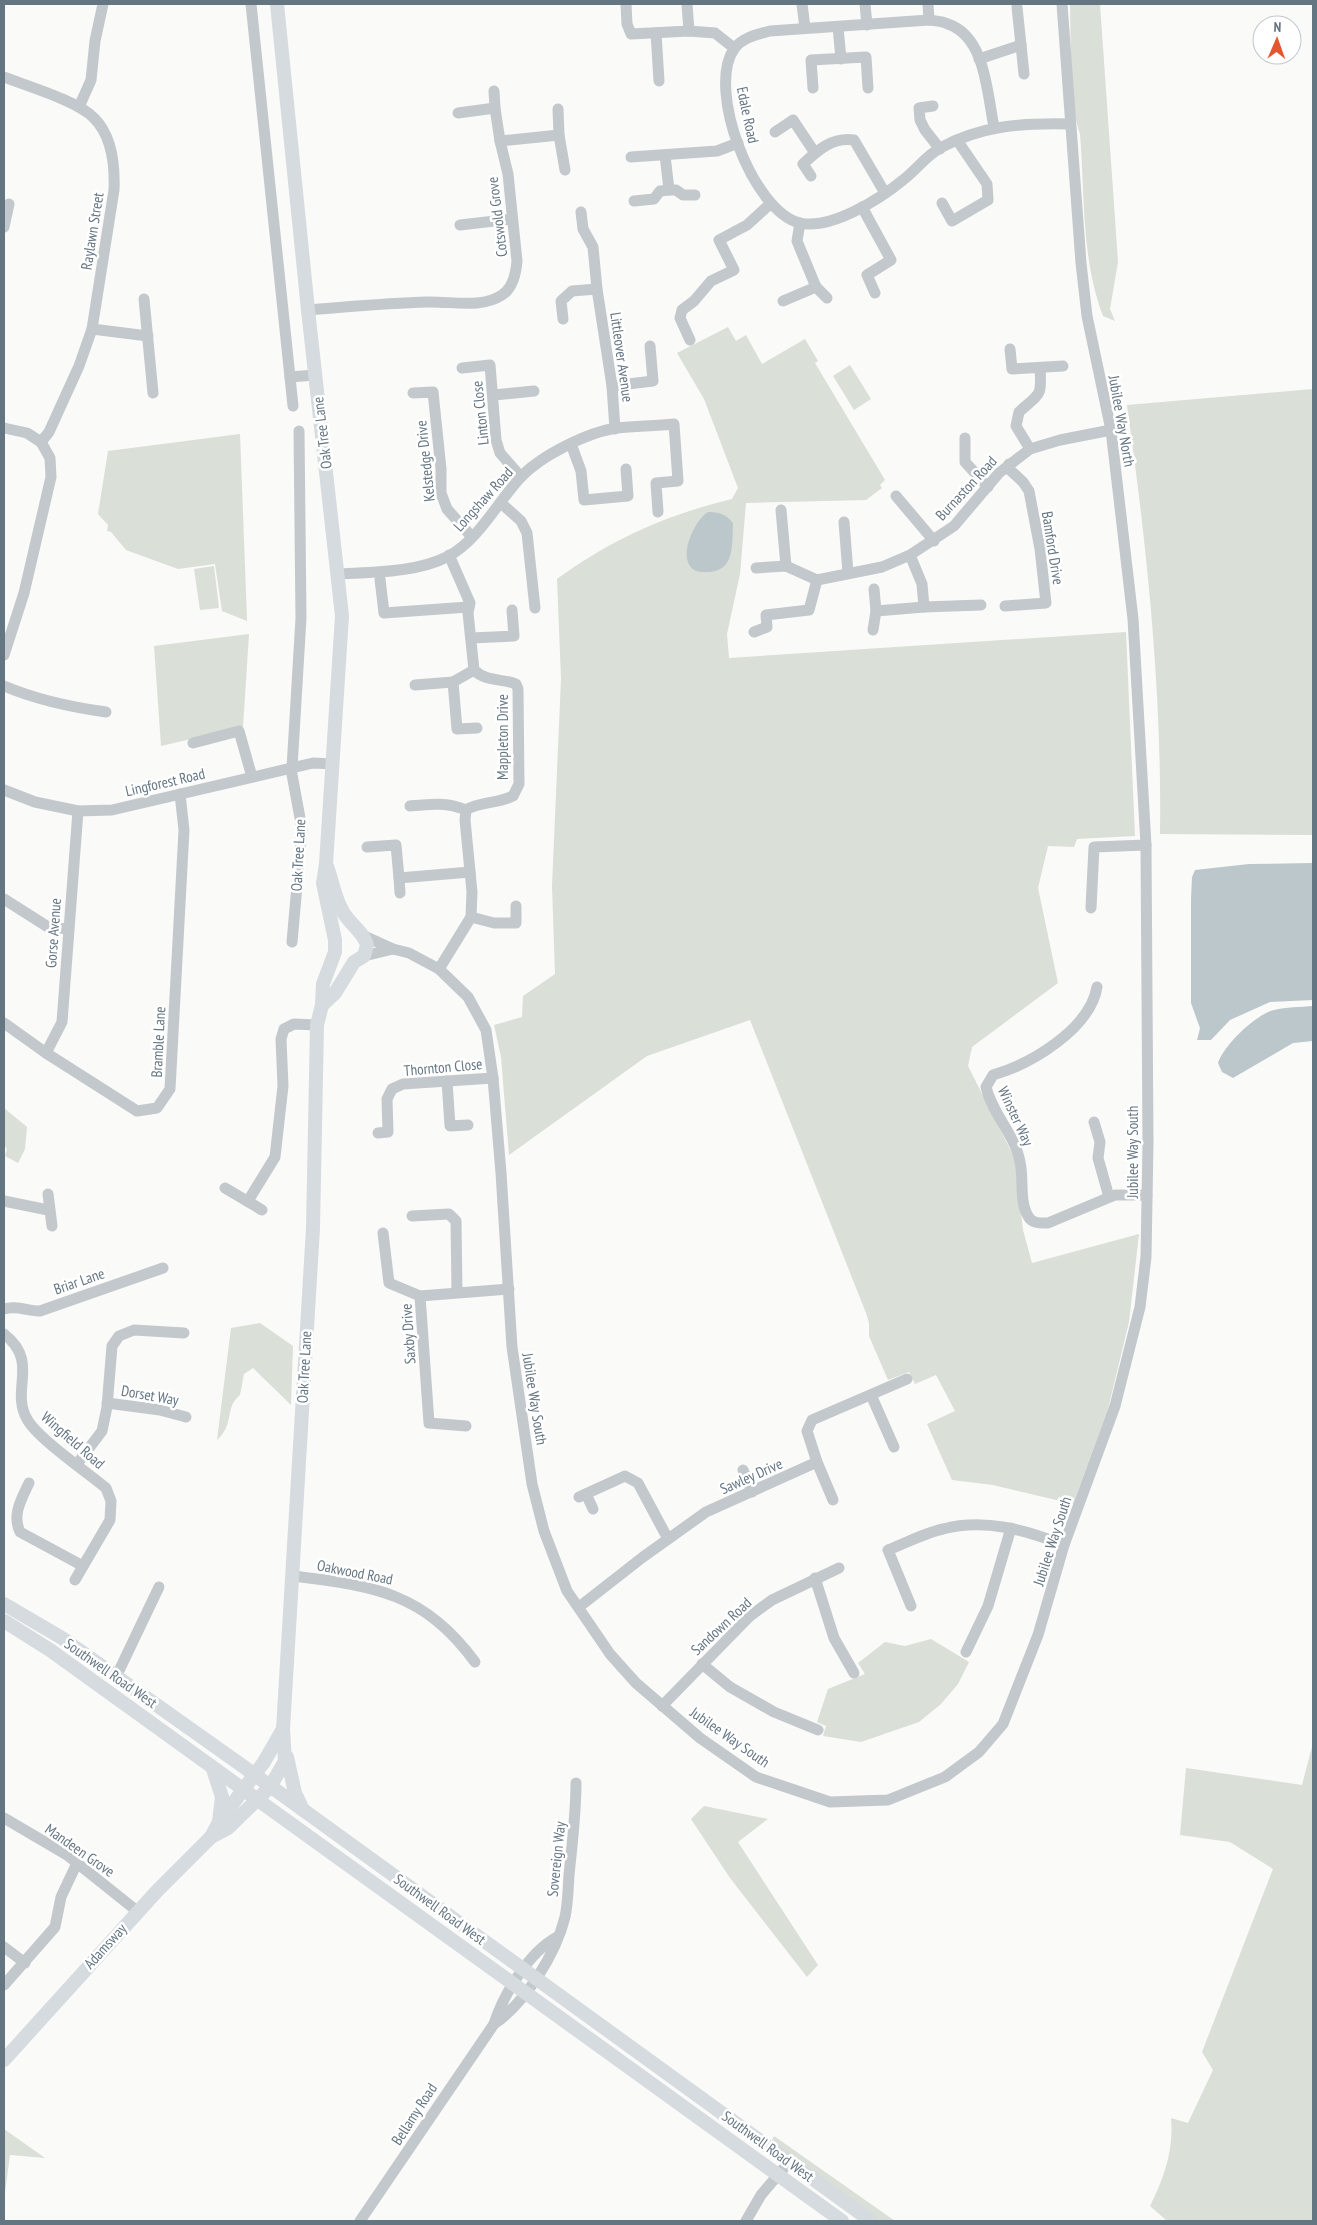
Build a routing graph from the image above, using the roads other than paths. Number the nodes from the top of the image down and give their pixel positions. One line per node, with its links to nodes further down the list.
1 (103, 4): 28 (street)
2 (251, 4): 75 (street, Oak Tree Lane)
3 (277, 4): 64 (main road, Oak Tree Lane)
4 (626, 4): 16 (street)
5 (688, 4): 15 (street)
6 (802, 4): 14 (street)
7 (865, 4): 12 (street)
8 (928, 4): 11 (street)
9 (1062, 4): 32 (street, Jubilee Way North)
10 (1017, 7): 17 (street)
11 (928, 20): 12 (street); 20 (street)
12 (867, 25): 13 (street)
13 (838, 27): 14 (street); 19 (street)
14 (805, 28): 18 (street)
15 (689, 31): 16 (street); 18 (street)
16 (656, 33): 23 (street)
17 (1021, 45): 20 (street); 21 (street)
18 (734, 48): 38 (street, Edale Road)
19 (841, 59): 24 (street); 25 (street)
20 (979, 59): 33 (street)
21 (1024, 74)
22 (4, 77): 28 (street, Raylawn Street)
23 (659, 81)
24 (813, 88)
25 (868, 88)
26 (494, 91): 29 (street, Cotswold Grove)
27 (933, 106): 39 (street)
28 (79, 107): 66 (street, Raylawn Street)
29 (495, 108): 31 (street); 37 (street, Cotswold Grove)
30 (558, 109): 35 (street)
31 (458, 113)
32 (1069, 124): 33 (street); 84 (street, Jubilee Way North)
33 (994, 127): 36 (street)
34 (775, 132): 40 (street)
35 (559, 135): 37 (street); 43 (street)
36 (957, 140): 39 (street); 49 (street)
37 (500, 141): 54 (street, Cotswold Grove)
38 (738, 143): 41 (street); 51 (street, Edale Road)
39 (940, 149): 46 (street)
40 (815, 152): 44 (street); 46 (street)
41 (666, 155): 42 (street); 45 (street)
42 (631, 157)
43 (565, 170)
44 (811, 176)
45 (669, 190): 47 (street); 48 (street)
46 (885, 193): 52 (street)
47 (694, 195)
48 (634, 201)
49 (942, 203)
50 (9, 204): 57 (street)
51 (770, 204): 55 (street, Edale Road); 68 (street)
52 (862, 207): 55 (street); 60 (street)
53 (581, 212): 59 (street, Littleover Avenue)
54 (512, 219): 56 (street); 64 (street, Cotswold Grove)
55 (800, 223): 58 (street)
56 (460, 225)
57 (4, 227)
58 (816, 287): 61 (street); 63 (street)
59 (597, 289): 65 (street); 76 (street, Littleover Avenue)
60 (875, 293)
61 (828, 298)
62 (144, 299): 67 (street)
63 (783, 301)
64 (308, 310): 74 (main road, Oak Tree Lane)
65 (563, 319)
66 (92, 329): 67 (street); 87 (street, Raylawn Street)
67 (148, 336): 78 (street)
68 (690, 340)
69 (650, 346): 76 (street)
70 (1010, 349): 73 (street)
71 (1062, 366): 73 (street)
72 (462, 368): 80 (street, Linton Close)
73 (1040, 368): 89 (street)
74 (315, 375): 75 (street); 106 (main road, Oak Tree Lane)
75 (290, 378): 81 (street, Oak Tree Lane)
76 (612, 386): 83 (street, Littleover Avenue)
77 (534, 391): 80 (street)
78 (153, 393)
79 (413, 393): 99 (street, Kelstedge Drive)
80 (494, 395): 92 (street, Linton Close)
81 (293, 406)
82 (4, 428): 87 (street)
83 (615, 429): 88 (street, Longshaw Road); 97 (street, Longshaw Road)
84 (1110, 430): 89 (street, Burnaston Road); 136 (street, Jubilee Way North)
85 (299, 431): 129 (street, Oak Tree Lane)
86 (965, 438): 93 (street)
87 (41, 442): 120 (street)
88 (571, 444): 91 (street); 92 (street, Longshaw Road)
89 (1030, 449): 90 (street, Burnaston Road)
90 (1010, 464): 93 (street, Burnaston Road); 112 (street, Bamford Drive)
91 (626, 469)
92 (521, 477): 95 (street, Longshaw Road)
93 (988, 488): 100 (street, Burnaston Road)
94 (896, 496): 100 (street)
95 (500, 503): 99 (street, Longshaw Road); 114 (street)
96 (781, 510): 103 (street)
97 (658, 512)
98 (844, 522): 105 (street)
99 (472, 537): 101 (street, Longshaw Road)
100 (934, 541): 102 (street, Burnaston Road)
101 (449, 555): 106 (street, Longshaw Road); 111 (street)
102 (910, 555): 105 (street, Burnaston Road); 113 (street)
103 (786, 566): 104 (street); 108 (street)
104 (756, 568)
105 (848, 573): 108 (street, Burnaston Road)
106 (337, 574): 128 (main road, Oak Tree Lane)
107 (380, 579): 111 (street)
108 (817, 580): 118 (street)
109 (874, 589): 116 (street)
110 (980, 605): 113 (street)
111 (468, 606): 119 (street)
112 (1005, 606)
113 (924, 607): 116 (street)
114 (534, 608)
115 (512, 610): 119 (street)
116 (876, 611): 117 (street)
117 (873, 630)
118 (754, 632)
119 (470, 638): 121 (street)
120 (4, 655)
121 (474, 670): 122 (street); 134 (street, Mappleton Drive)
122 (453, 682): 123 (street); 126 (street)
123 (414, 685)
124 (4, 686): 125 (street)
125 (106, 712)
126 (477, 728)
127 (193, 743): 130 (street)
128 (333, 764): 129 (street, Lingforest Road); 138 (main road, Oak Tree Lane)
129 (292, 768): 130 (street, Lingforest Road); 148 (street, Oak Tree Lane)
130 (252, 778): 132 (street, Lingforest Road)
131 (4, 790): 135 (street, Lingforest Road)
132 (180, 794): 135 (street, Lingforest Road); 157 (street, Bramble Lane)
133 (410, 806): 134 (street)
134 (466, 810): 139 (street)
135 (78, 812): 146 (street, Gorse Avenue)
136 (1146, 845): 144 (street); 165 (street, Jubilee Way South)
137 (367, 848): 140 (street)
138 (326, 864): 147 (main road, Oak Tree Lane); 149 (main road, Oak Tree Lane)
139 (470, 872): 140 (street); 145 (street)
140 (399, 878): 141 (street)
141 (400, 893)
142 (4, 899): 146 (street)
143 (516, 906): 145 (street)
144 (1091, 908)
145 (472, 917): 152 (street)
146 (68, 929): 157 (street, Gorse Avenue)
147 (360, 933): 149 (main road); 150 (street, Jubilee Way South); 151 (main road)
148 (292, 942)
149 (335, 946): 151 (main road); 154 (main road, Oak Tree Lane)
150 (393, 948): 151 (street); 152 (street, Jubilee Way South)
151 (359, 959): 154 (main road, Oak Tree Lane)
152 (439, 969): 158 (street, Jubilee Way South)
153 (1097, 987): 166 (street, Winster Way)
154 (322, 1005): 156 (main road, Oak Tree Lane)
155 (4, 1023): 157 (street, Bramble Lane)
156 (317, 1025): 168 (street); 199 (main road, Oak Tree Lane)
157 (46, 1053)
158 (493, 1078): 159 (street, Thornton Close); 175 (street, Jubilee Way South)
159 (447, 1081): 161 (street); 162 (street, Thornton Close)
160 (1094, 1122): 166 (street)
161 (468, 1125)
162 (378, 1133)
163 (225, 1188): 168 (street)
164 (48, 1194): 169 (street)
165 (1147, 1195): 166 (street, Winster Way); 196 (street, Jubilee Way South)
166 (1109, 1197)
167 (4, 1201): 169 (street)
168 (248, 1201): 170 (street)
169 (48, 1210): 172 (street)
170 (262, 1210)
171 (412, 1216): 176 (street)
172 (52, 1226)
173 (383, 1233): 177 (street)
174 (163, 1268): 178 (street, Briar Lane)
175 (509, 1289): 176 (street, Saxby Drive); 205 (street, Jubilee Way South)
176 (457, 1291): 177 (street, Saxby Drive)
177 (420, 1296): 185 (street, Saxby Drive)
178 (4, 1309)
179 (177, 1329): 183 (street)
180 (4, 1334): 188 (street, Wingfield Road)
181 (907, 1379): 182 (street)
182 (871, 1394): 186 (street); 187 (street)
183 (108, 1403): 184 (street, Dorset Way); 188 (street)
184 (186, 1417)
185 (466, 1426)
186 (894, 1447)
187 (817, 1462): 191 (street, Sawley Drive); 192 (street)
188 (77, 1464): 197 (street, Wingfield Road)
189 (744, 1470): 191 (street)
190 (22, 1488): 197 (street)
191 (752, 1492): 195 (street, Sawley Drive)
192 (833, 1500)
193 (593, 1509): 195 (street)
194 (1011, 1528): 196 (street); 204 (street); 207 (street)
195 (668, 1539): 205 (street, Sawley Drive)
196 (1064, 1544): 212 (street, Jubilee Way South)
197 (83, 1566): 201 (street, Wingfield Road)
198 (838, 1568): 200 (street, Sandown Road)
199 (294, 1576): 208 (street, Oakwood Road); 213 (main road, Oak Tree Lane)
200 (815, 1578): 209 (street, Sandown Road); 210 (street)
201 (75, 1580)
202 (158, 1588): 211 (street)
203 (4, 1604): 211 (main road, Southwell Road West)
204 (911, 1606)
205 (579, 1607): 212 (street, Jubilee Way South)
206 (4, 1621): 216 (main road, Southwell Road West)
207 (966, 1652)
208 (475, 1662)
209 (702, 1664): 212 (street, Sandown Road); 214 (street)
210 (854, 1673)
211 (116, 1677): 217 (main road, Southwell Road West)
212 (662, 1706)
213 (283, 1729): 215 (main road, Oak Tree Lane); 217 (main road, Oak Tree Lane)
214 (818, 1730)
215 (286, 1751): 219 (main road, Oak Tree Lane); 220 (main road)
216 (214, 1769): 217 (main road, Southwell Road West); 222 (main road)
217 (249, 1783): 219 (main road); 222 (main road, Adamsway)
218 (576, 1783): 226 (street, Sovereign Way)
219 (264, 1794): 220 (main road, Southwell Road West); 223 (main road, Adamsway); 232 (main road, Southwell Road West)
220 (304, 1811): 229 (main road, Southwell Road West)
221 (4, 1818): 224 (street, Mandeen Grove)
222 (219, 1822): 223 (main road, Adamsway)
223 (211, 1837): 225 (main road, Adamsway)
224 (77, 1863): 225 (street, Mandeen Grove); 228 (street)
225 (137, 1911): 235 (main road, Adamsway)
226 (557, 1937): 229 (street); 230 (street, Sovereign Way)
227 (4, 1947): 228 (street)
228 (24, 1962): 231 (street)
229 (524, 1970): 230 (main road, Southwell Road West); 232 (street, Bellamy Road)
230 (536, 1978): 233 (street, Sovereign Way); 236 (main road, Southwell Road West)
231 (4, 1985)
232 (513, 1985): 233 (main road, Southwell Road West); 234 (street, Bellamy Road)
233 (525, 1993): 234 (street, Bellamy Road); 237 (main road, Southwell Road West)
234 (494, 2024): 238 (street, Bellamy Road)
235 (4, 2060)
236 (788, 2162): 237 (street); 241 (main road, Southwell Road West)
237 (778, 2175): 239 (street); 240 (main road, Southwell Road West)
238 (360, 2221)
239 (746, 2221)
240 (842, 2221)
241 (871, 2221)

